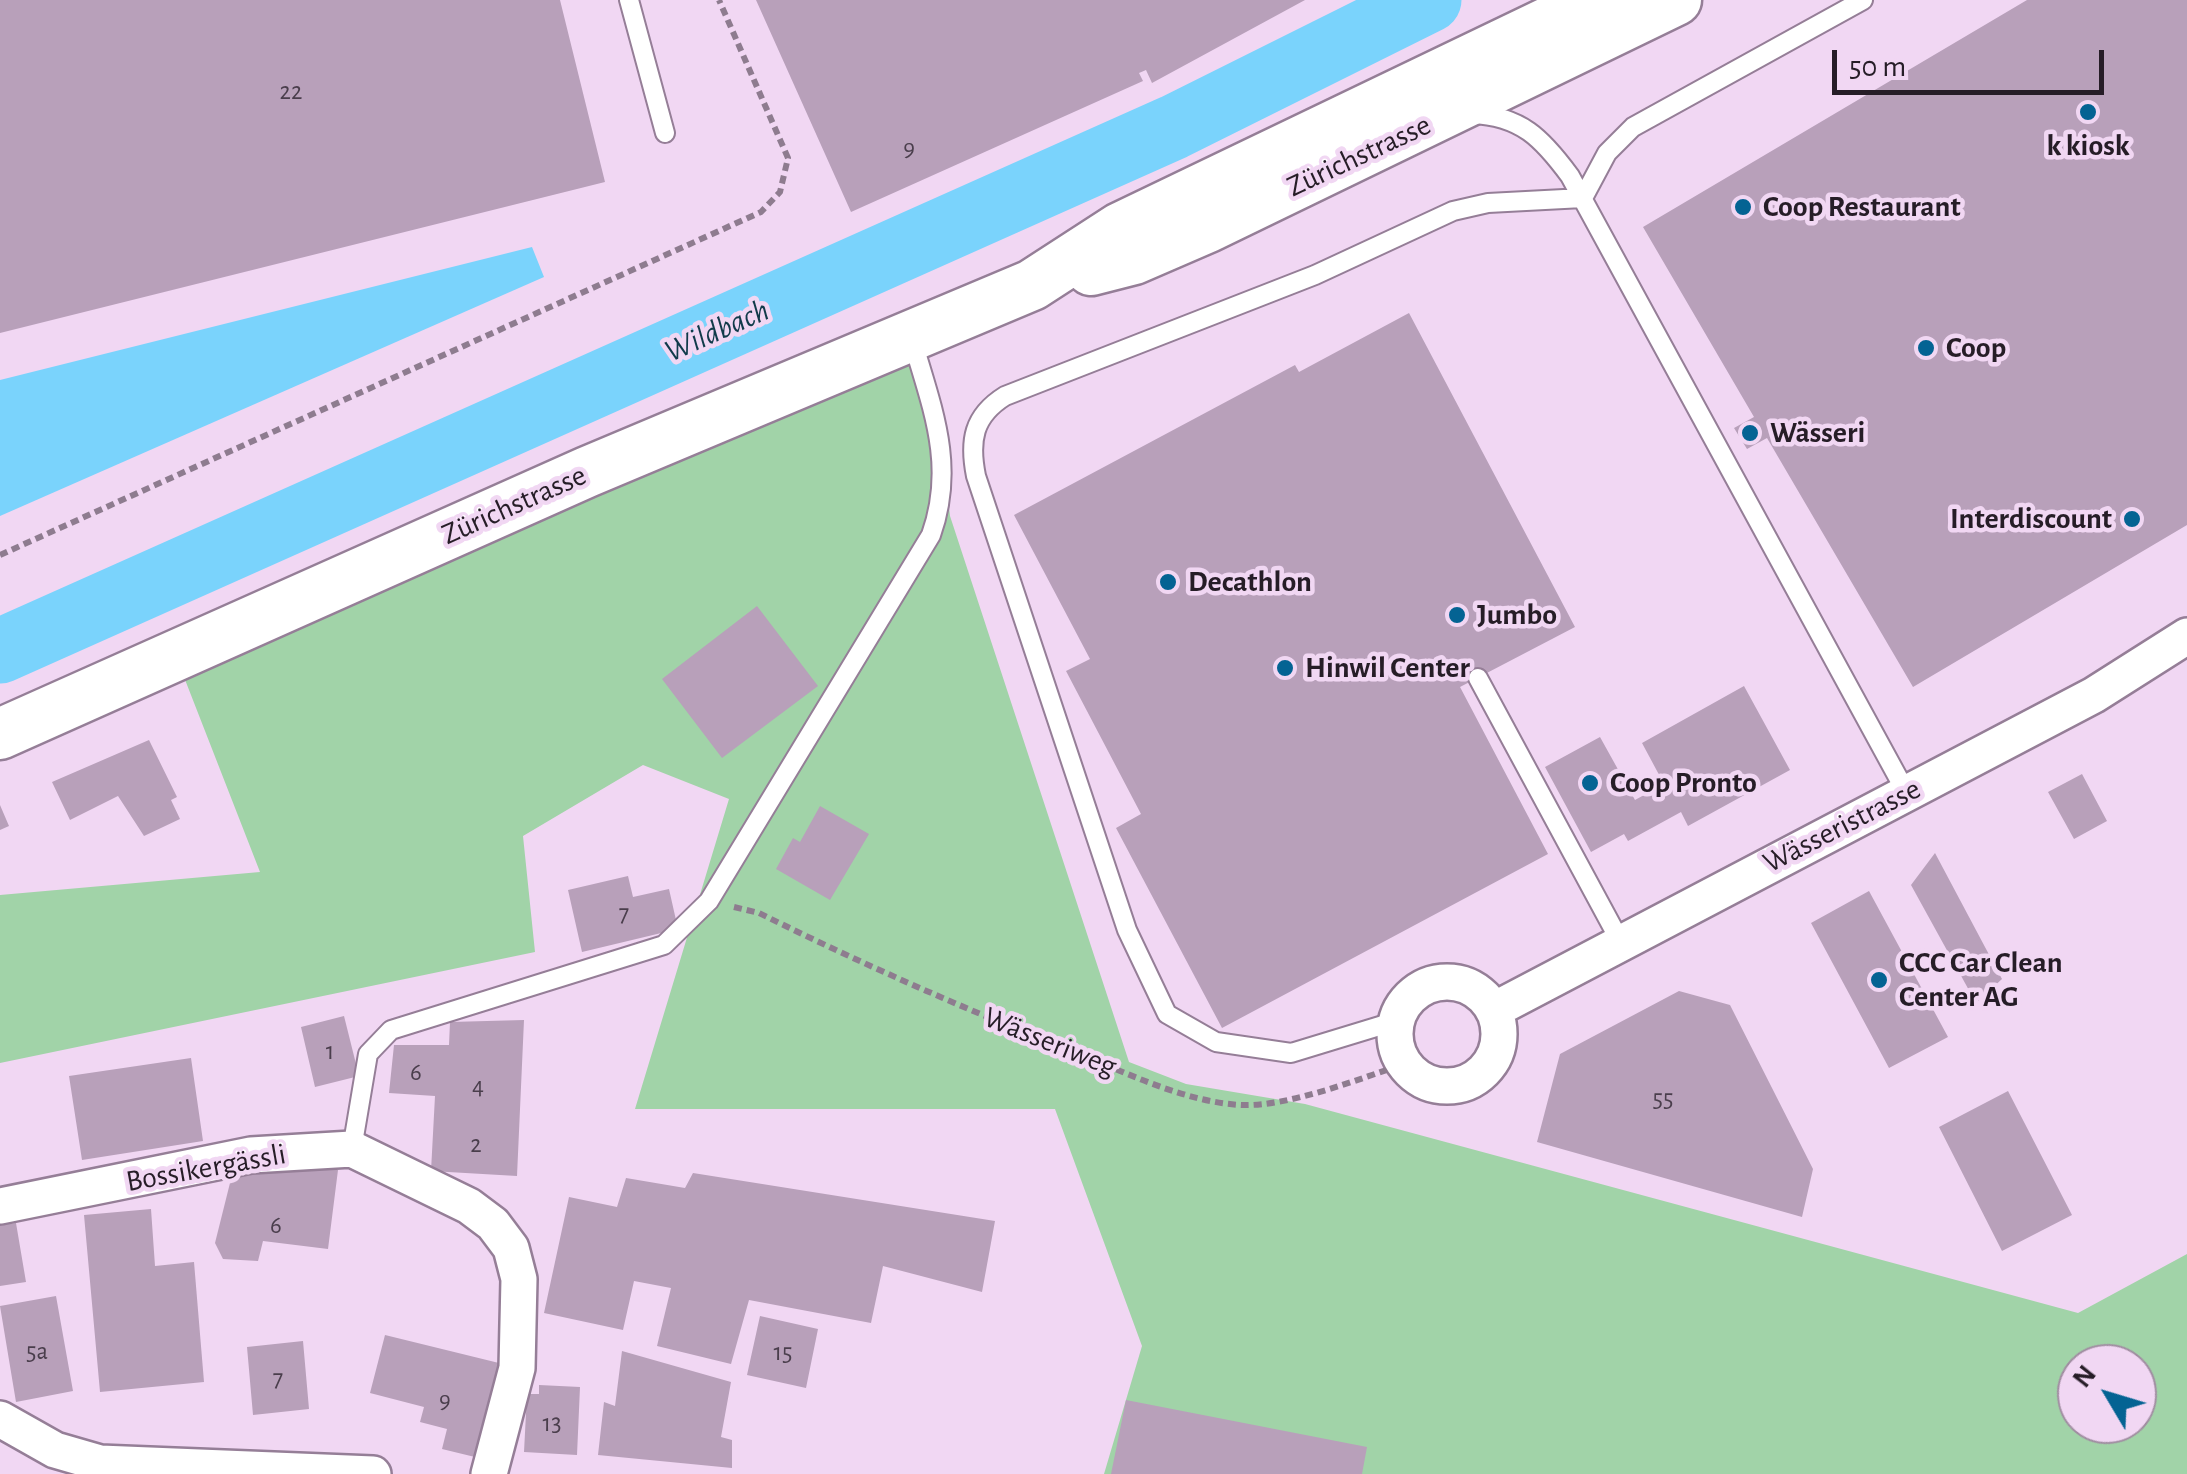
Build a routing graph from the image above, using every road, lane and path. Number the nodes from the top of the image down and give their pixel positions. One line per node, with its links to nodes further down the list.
1 (629, 0): 7 (lane)
2 (720, 0): 11 (path)
3 (1595, 0): 9 (main road, Zürichstrasse)
4 (1676, 0): 6 (main road, Zürichstrasse)
5 (1863, 0): 8 (lane)
6 (1437, 119): 8 (lane); 9 (main road, Zürichstrasse)
7 (665, 132)
8 (1583, 198): 15 (lane); 19 (lane)
9 (1032, 285): 10 (main road, Zürichstrasse)
10 (912, 340): 14 (main road, Zürichstrasse); 16 (lane)
11 (0, 555)
12 (2187, 636): 15 (street, Wässeristrasse)
13 (1478, 678): 17 (lane)
14 (0, 734)
15 (1906, 792): 17 (street, Wässeristrasse)
16 (709, 901): 20 (path, Wässeriweg); 21 (lane)
17 (1620, 941): 18 (street, Wässeristrasse)
18 (1494, 1010): 19 (street); 20 (street)
19 (1396, 1020): 20 (street)
20 (1404, 1064)
21 (352, 1149): 22 (street, Bossikergässli); 25 (street, Bossikergässli)
22 (0, 1206)
23 (0, 1419): 24 (street)
24 (374, 1474)
25 (490, 1474)

